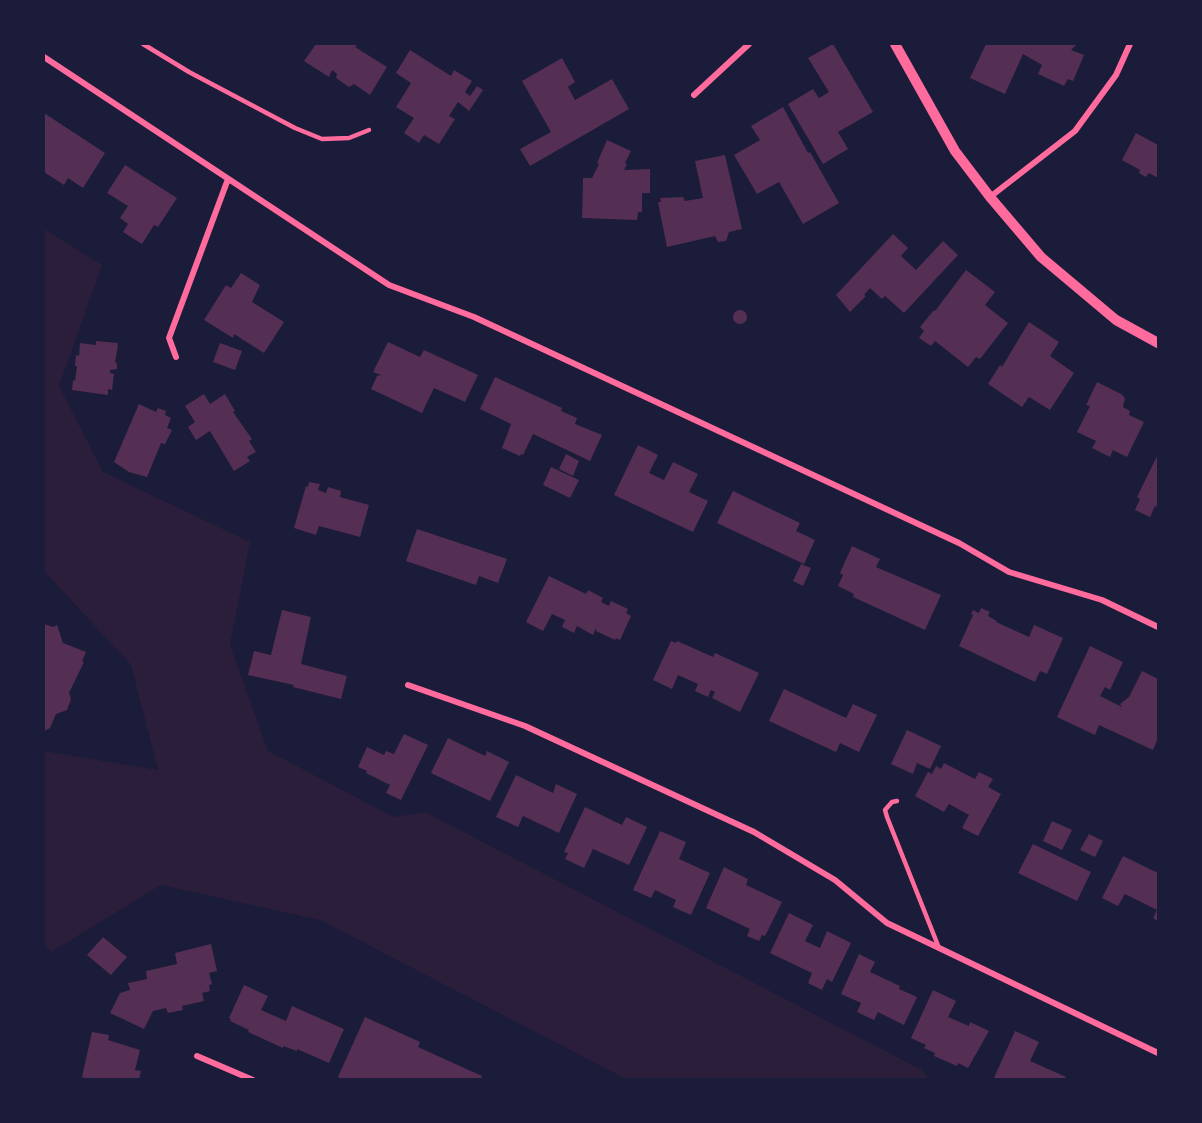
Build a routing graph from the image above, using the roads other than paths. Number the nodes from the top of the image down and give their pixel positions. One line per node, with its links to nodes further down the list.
1 (143, 44): 7 (lane)
2 (749, 44): 6 (street)
3 (895, 44): 9 (street)
4 (1130, 44): 9 (street)
5 (44, 57): 8 (street)
6 (694, 95)
7 (369, 130)
8 (228, 179): 11 (street); 12 (street)
9 (990, 197): 10 (street)
10 (1158, 343)
11 (176, 357)
12 (1158, 627)
13 (408, 685): 15 (street)
14 (897, 801): 15 (lane)
15 (939, 948): 16 (street)
16 (1158, 1053)
17 (196, 1056): 18 (street)
18 (253, 1080)

